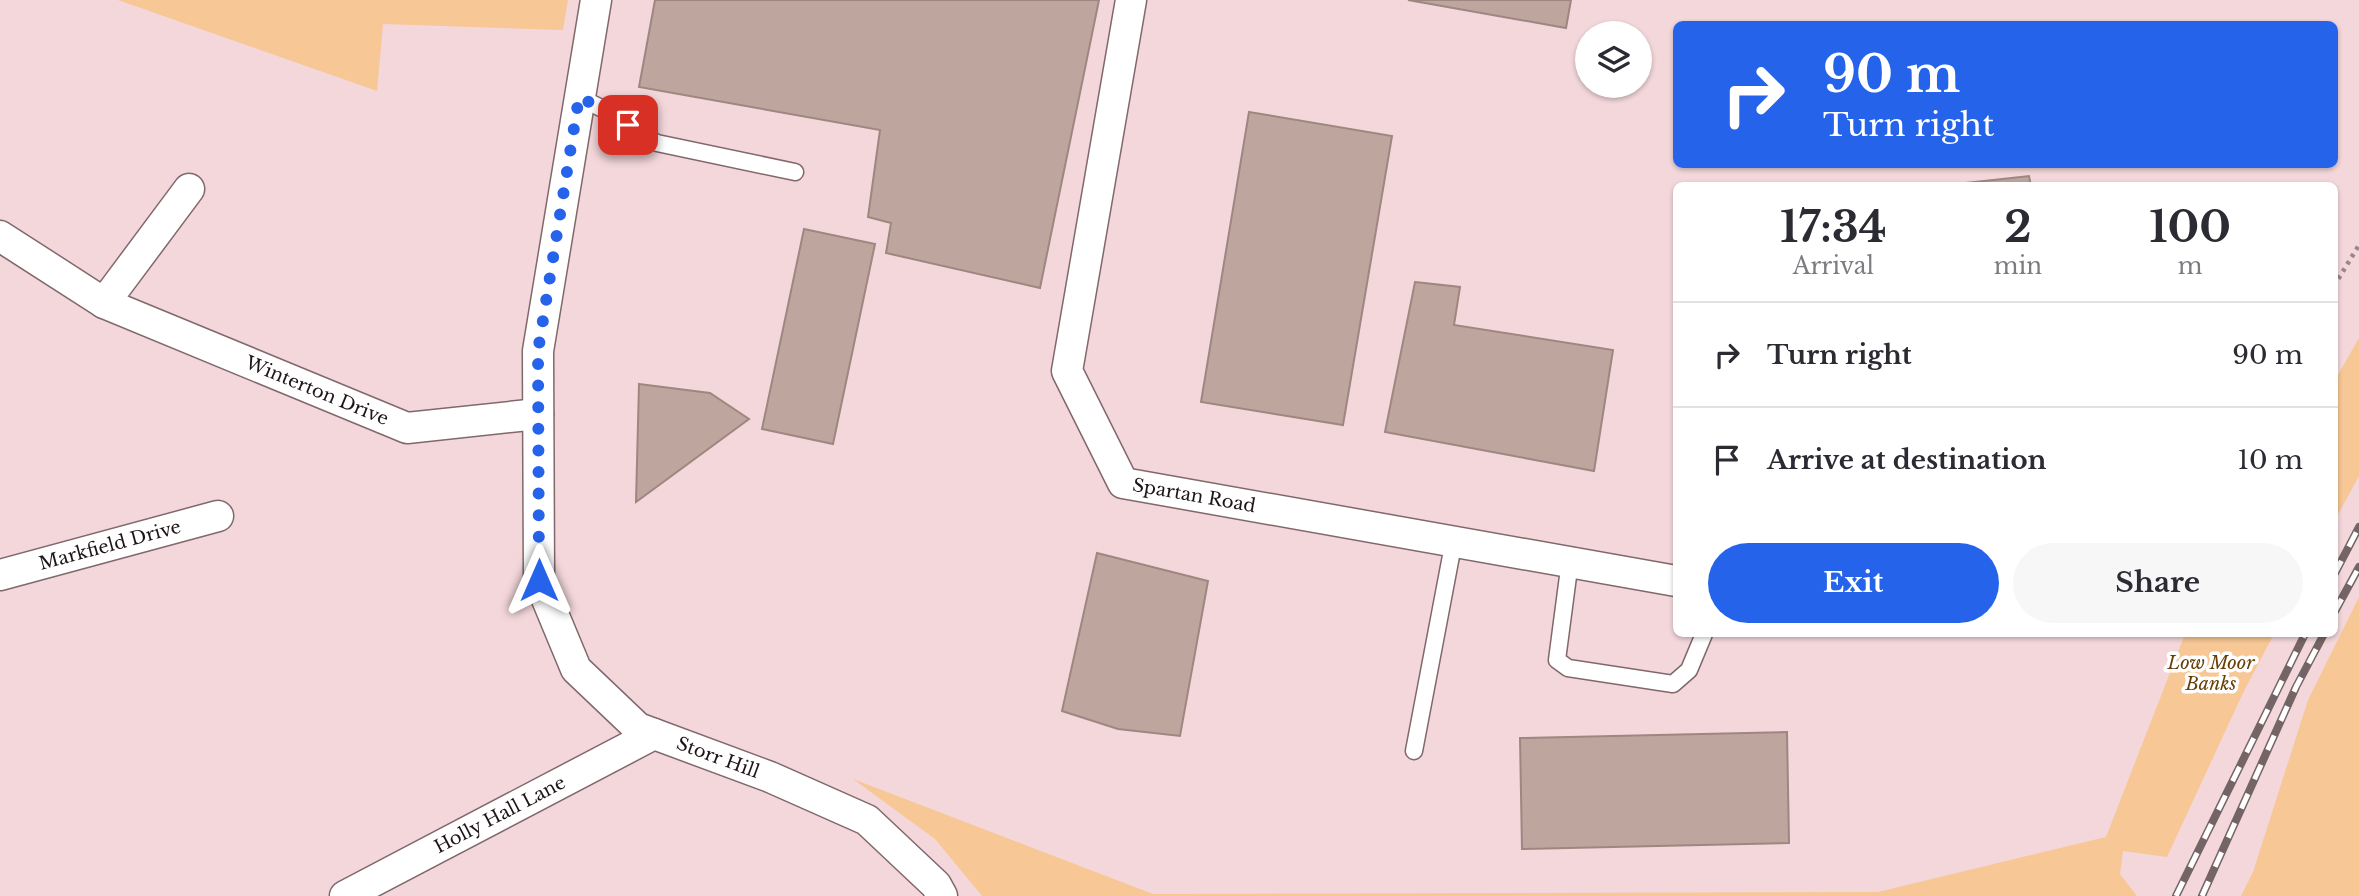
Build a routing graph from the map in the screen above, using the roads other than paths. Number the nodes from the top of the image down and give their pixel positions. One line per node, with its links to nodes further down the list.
1 (596, 0): 3 (street)
2 (1130, 0): 10 (street, Spartan Road)
3 (579, 97): 4 (lane); 8 (street)
4 (795, 172)
5 (189, 189): 7 (street)
6 (0, 236): 7 (street, Winterton Drive)
7 (104, 303): 8 (street, Winterton Drive)
8 (538, 414): 15 (street, Storr Hill)
9 (218, 516): 12 (street, Markfield Drive)
10 (1454, 540): 11 (street, Spartan Road); 16 (lane)
11 (1570, 561): 13 (street, Spartan Road); 14 (lane)
12 (0, 575)
13 (1673, 580)
14 (1703, 637)
15 (654, 734): 17 (street, Holly Hall Lane); 18 (street, Storr Hill)
16 (1414, 751)
17 (345, 896)
18 (942, 896)

